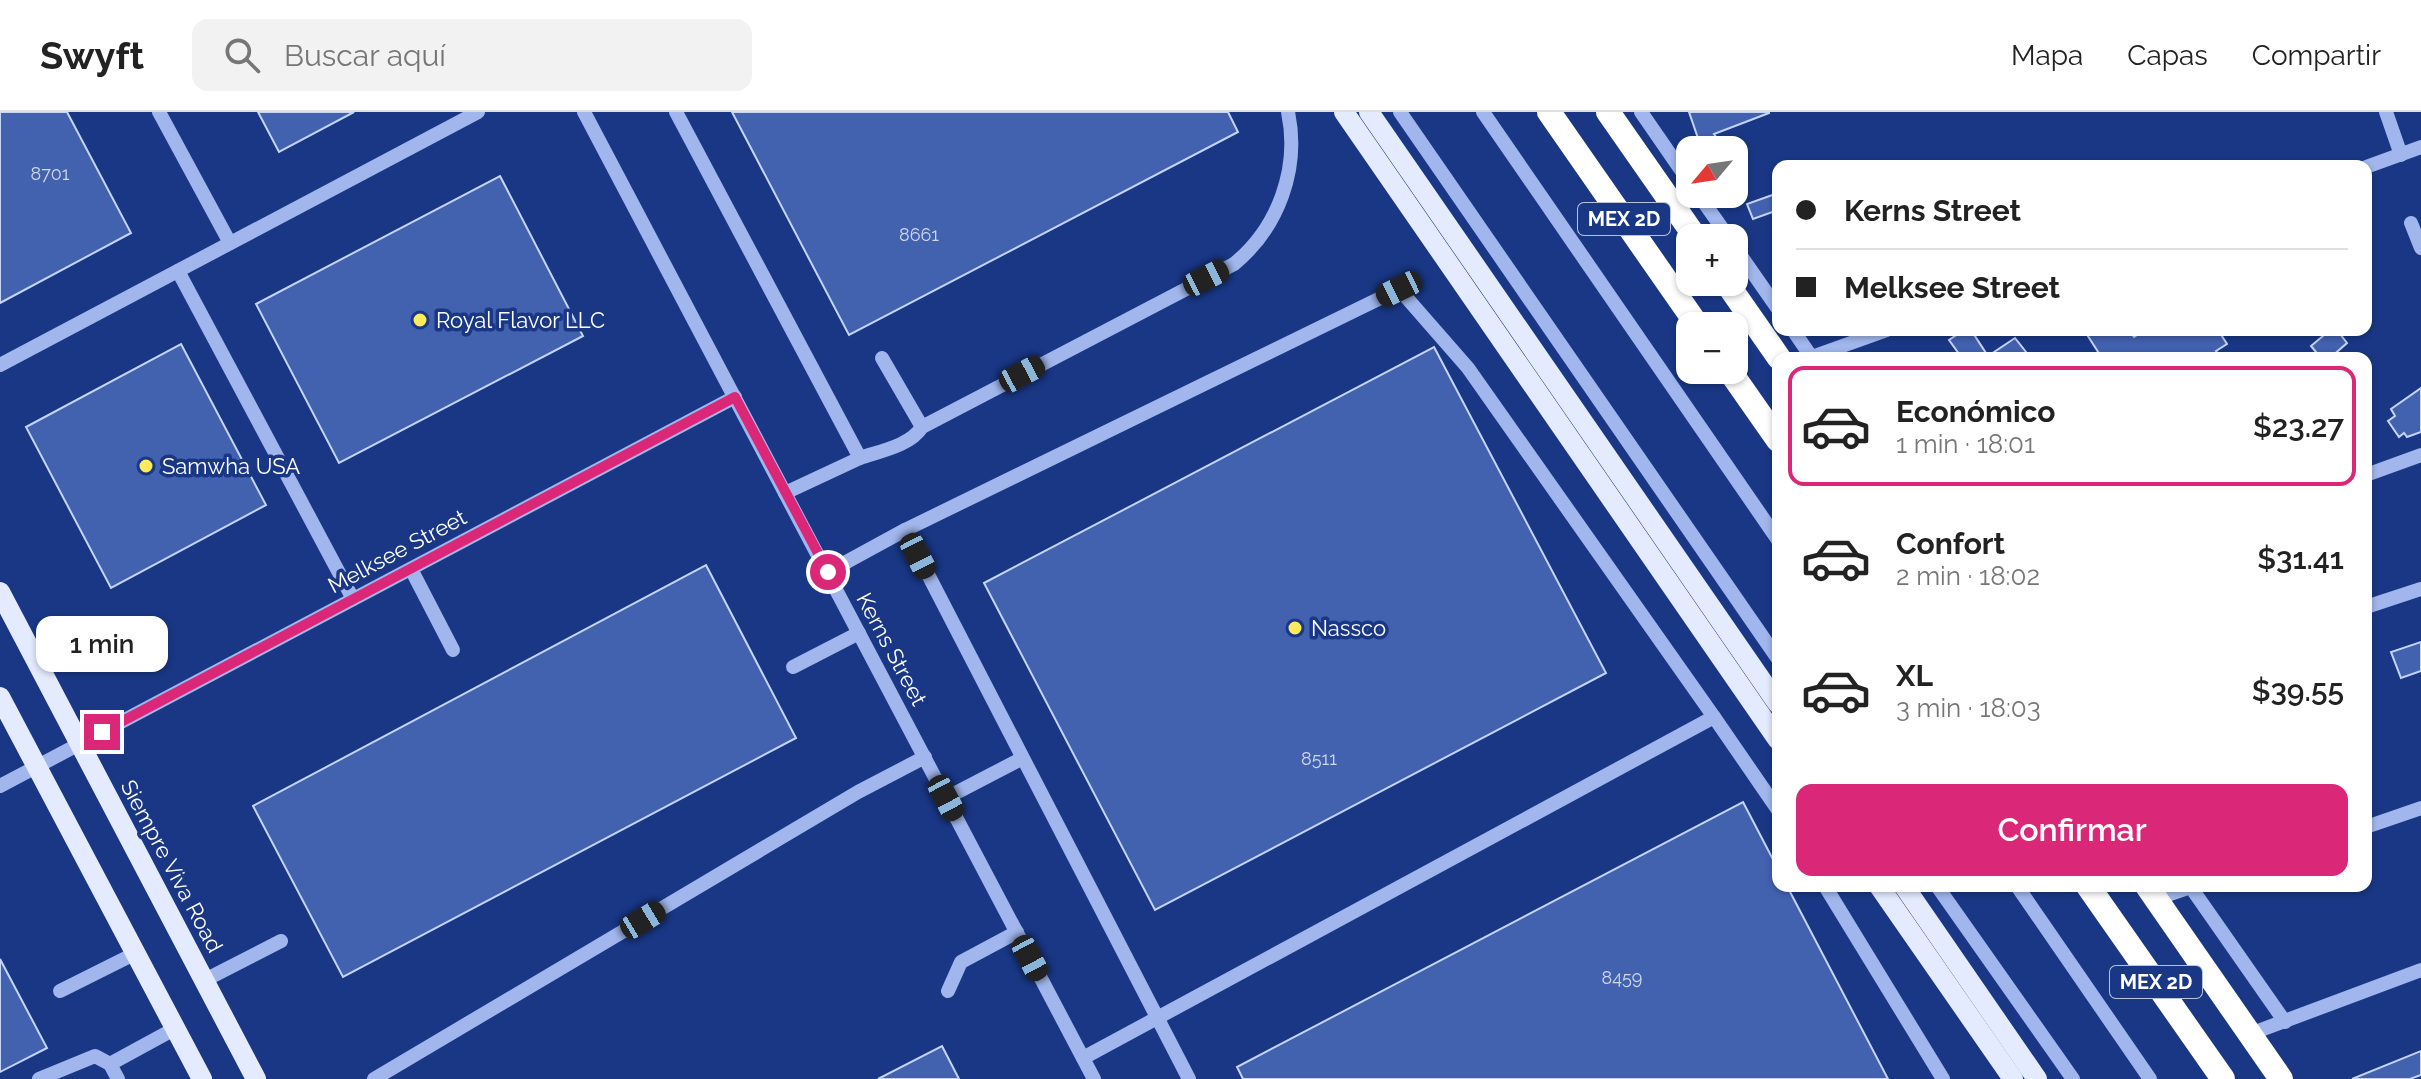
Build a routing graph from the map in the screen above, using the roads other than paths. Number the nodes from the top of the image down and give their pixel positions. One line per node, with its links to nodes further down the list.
1 (159, 112): 20 (street)
2 (478, 112): 20 (street)
3 (584, 112): 33 (street, Kerns Street)
4 (676, 112): 37 (street)
5 (1288, 112): 34 (street)
6 (1344, 112): 55 (main road)
7 (1369, 112): 52 (main road)
8 (1400, 112): 50 (street)
9 (1483, 112): 41 (street)
10 (1549, 112): 26 (highway, MEX 2D)
11 (1608, 112): 19 (highway, MEX 2D)
12 (1641, 112): 16 (street)
13 (2386, 112): 15 (street)
14 (2421, 147): 15 (street)
15 (2401, 155): 17 (street)
16 (1676, 163)
17 (2372, 165)
18 (2411, 223): 21 (street)
19 (1686, 224)
20 (230, 243): 23 (street)
21 (2421, 248)
22 (1748, 266): 25 (street)
23 (178, 271): 31 (street); 46 (street)
24 (1736, 296): 28 (highway)
25 (1772, 300)
26 (1688, 312)
27 (1871, 336): 29 (street)
28 (1775, 352)
29 (1827, 352)
30 (882, 358): 34 (street)
31 (0, 365)
32 (1739, 384): 35 (highway)
33 (735, 397): 39 (street, Kerns Street); 42 (street, Melksee Street)
34 (922, 427): 37 (street)
35 (1772, 431)
36 (2421, 455): 38 (street)
37 (860, 458): 39 (street)
38 (2372, 473)
39 (785, 493): 43 (street, Kerns Street)
40 (905, 530): 43 (street); 54 (street); 58 (street)
41 (1772, 531)
42 (411, 569): 46 (street, Melksee Street); 49 (street)
43 (828, 572): 48 (street, Kerns Street)
44 (2421, 589): 47 (street)
45 (0, 592): 56 (main road, Siempre Viva Road)
46 (353, 599): 56 (street, Melksee Street)
47 (2372, 605)
48 (859, 633): 51 (street); 57 (street, Kerns Street)
49 (453, 650)
50 (1772, 650)
51 (793, 667)
52 (1772, 695)
53 (0, 697): 59 (main road)
54 (1714, 717): 62 (street); 80 (street)
55 (1772, 731)
56 (80, 743): 59 (street, Melksee Street); 77 (main road, Siempre Viva Road)
57 (925, 757): 61 (street, Kerns Street); 90 (street)
58 (1021, 759): 61 (street); 80 (street)
59 (37, 766): 60 (street, Melksee Street); 75 (main road)
60 (0, 786)
61 (946, 798): 73 (street, Kerns Street)
62 (1772, 801)
63 (2421, 808): 64 (street)
64 (2372, 825)
65 (1829, 892): 93 (street)
66 (1883, 892): 94 (main road)
67 (1908, 892): 95 (main road)
68 (1941, 892): 96 (street)
69 (2021, 892): 97 (street)
70 (2092, 892): 98 (highway, MEX 2D)
71 (2152, 892): 83 (highway, MEX 2D)
72 (2195, 892): 81 (street)
73 (1017, 932): 79 (street); 84 (street, Kerns Street)
74 (281, 941): 77 (street)
75 (136, 953): 78 (street); 82 (main road)
76 (2421, 970): 81 (street)
77 (205, 980): 89 (main road, Siempre Viva Road)
78 (60, 991)
79 (948, 991)
80 (1157, 1019): 84 (street); 92 (street)
81 (2285, 1022): 83 (street)
82 (176, 1028): 85 (street); 88 (main road)
83 (2250, 1034): 99 (highway, MEX 2D)
84 (1083, 1058): 91 (street, Kerns Street)
85 (110, 1064): 86 (street); 87 (street)
86 (39, 1079)
87 (118, 1079)
88 (202, 1079)
89 (256, 1079)
90 (374, 1079)
91 (1094, 1079)
92 (1189, 1079)
93 (1943, 1079)
94 (2013, 1079)
95 (2037, 1079)
96 (2073, 1079)
97 (2150, 1079)
98 (2223, 1079)
99 (2281, 1079)

